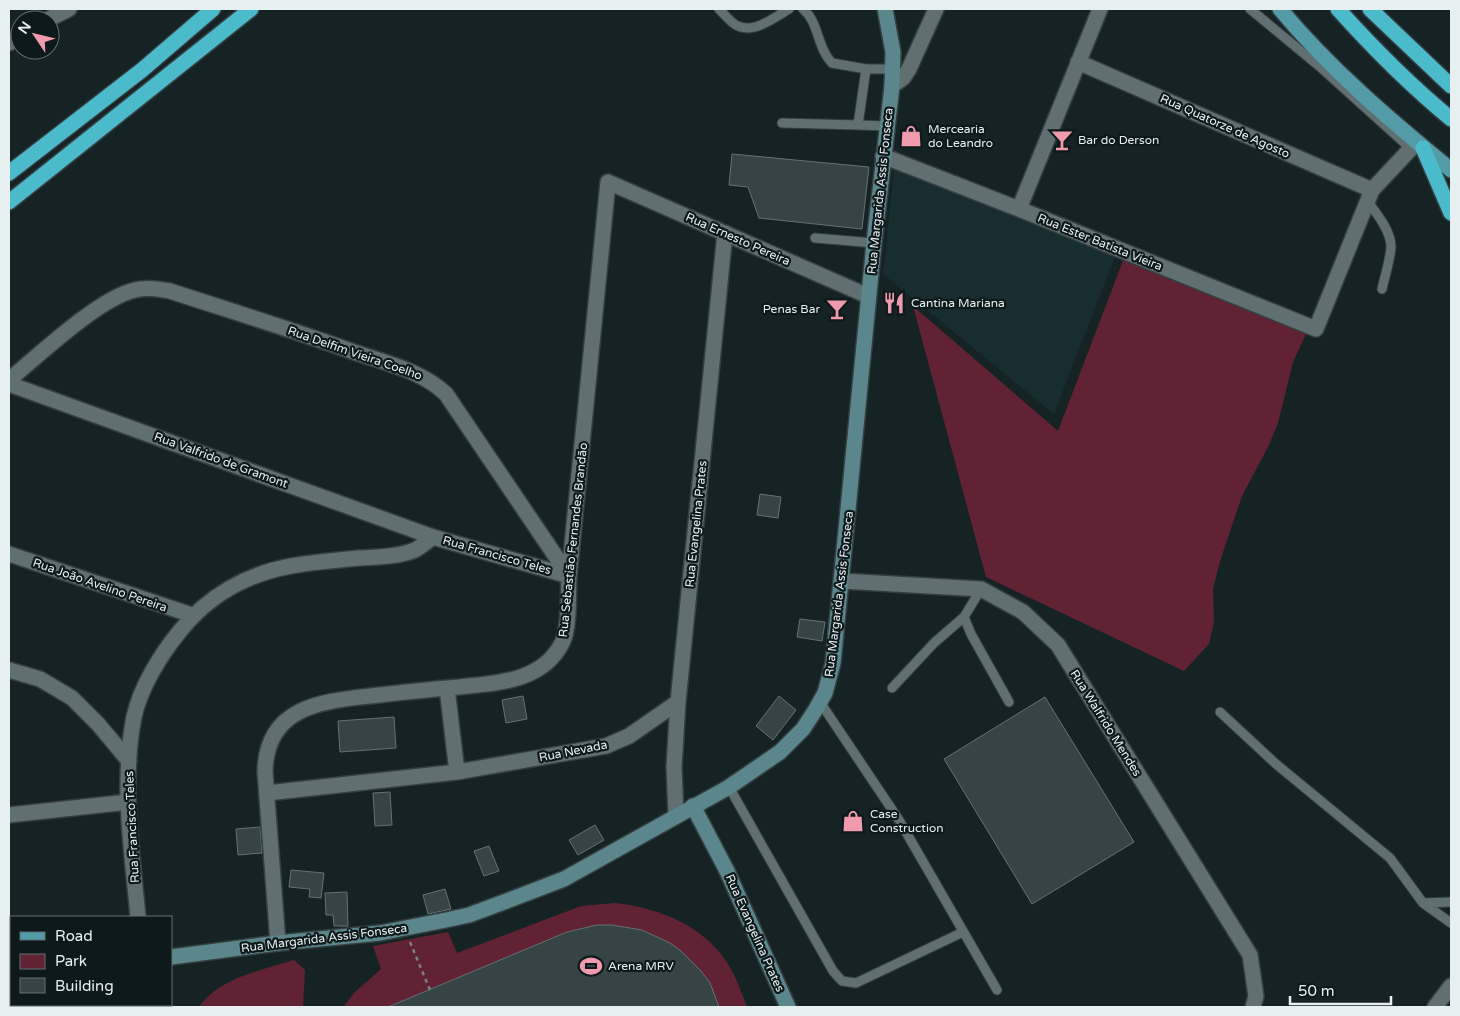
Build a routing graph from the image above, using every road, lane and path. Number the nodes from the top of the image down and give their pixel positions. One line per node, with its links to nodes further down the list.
1 (213, 9): 25 (highway)
2 (251, 9): 28 (highway)
3 (719, 9): 4 (lane)
4 (790, 9)
5 (803, 9): 14 (lane)
6 (885, 9): 15 (street, Rua Margarida Assis Fonseca)
7 (936, 9): 16 (street)
8 (1100, 9): 13 (street)
9 (1250, 9): 22 (lane)
10 (1280, 9): 22 (main road)
11 (1338, 9): 18 (highway)
12 (1370, 9): 17 (highway)
13 (1078, 62): 27 (street, Rua Quatorze de Agosto); 29 (street)
14 (866, 69): 15 (lane); 20 (lane)
15 (892, 69): 16 (street, Rua Margarida Assis Fonseca)
16 (892, 86): 21 (street, Rua Margarida Assis Fonseca)
17 (1451, 86)
18 (1451, 119)
19 (782, 123): 20 (lane)
20 (858, 125): 21 (lane)
21 (887, 126): 23 (street, Rua Margarida Assis Fonseca)
22 (1417, 146): 24 (main road); 27 (street); 30 (highway)
23 (883, 156): 29 (street, Rua Ester Batista Vieira); 33 (street, Rua Margarida Assis Fonseca)
24 (1451, 170)
25 (9, 174)
26 (608, 182): 31 (street, Rua Ernesto Pereira); 40 (street, Rua Sebastião Fernandes Brandão)
27 (1370, 196): 29 (street, Rua Ester Batista Vieira); 34 (lane)
28 (9, 202)
29 (1019, 209)
30 (1451, 213)
31 (725, 233): 35 (street, Rua Ernesto Pereira); 48 (street, Rua Evangelina Prates)
32 (815, 238): 33 (lane)
33 (874, 243): 35 (street, Rua Margarida Assis Fonseca)
34 (1382, 289)
35 (868, 296): 41 (street, Rua Margarida Assis Fonseca)
36 (9, 380): 40 (street, Rua Delfim Vieira Coelho)
37 (9, 384): 38 (street, Rua Valfrido de Gramont)
38 (433, 536): 40 (street, Rua Francisco Teles); 43 (street, Rua Francisco Teles)
39 (9, 554): 43 (street, Rua João Avelino Pereira)
40 (569, 576): 46 (street, Rua Sebastião Fernandes Brandão)
41 (842, 581): 42 (street, Rua Walfrido Mendes); 49 (street, Rua Margarida Assis Fonseca)
42 (981, 589): 44 (lane); 72 (street, Rua Walfrido Mendes)
43 (192, 615): 52 (street, Rua Francisco Teles)
44 (964, 617): 47 (lane); 50 (lane)
45 (9, 670): 52 (street)
46 (447, 688): 53 (street); 55 (street, Rua Sebastião Fernandes Brandão)
47 (892, 688)
48 (678, 702): 53 (street, Rua Nevada); 59 (street, Rua Evangelina Prates)
49 (820, 702): 54 (street, Rua Margarida Assis Fonseca); 65 (lane)
50 (1009, 702)
51 (1220, 712): 61 (lane)
52 (129, 761): 56 (street, Rua Francisco Teles)
53 (457, 772): 55 (street, Rua Nevada)
54 (729, 787): 57 (street, Rua Margarida Assis Fonseca); 65 (lane)
55 (267, 793): 66 (street, Rua Sebastião Fernandes Brandão)
56 (128, 802): 58 (street); 62 (street, Rua Francisco Teles)
57 (693, 806): 59 (street, Rua Margarida Assis Fonseca); 71 (street, Rua Evangelina Prates)
58 (9, 815)
59 (676, 815): 64 (street, Rua Margarida Assis Fonseca)
60 (1451, 902): 61 (lane)
61 (1423, 903): 63 (lane)
62 (138, 916)
63 (1451, 923)
64 (404, 929): 66 (street, Rua Margarida Assis Fonseca); 69 (path)
65 (963, 932): 70 (lane)
66 (278, 943): 67 (street, Rua Margarida Assis Fonseca)
67 (172, 957)
68 (1451, 986): 73 (street)
69 (430, 990)
70 (997, 990)
71 (788, 1007)
72 (1253, 1007)
73 (1435, 1007)

